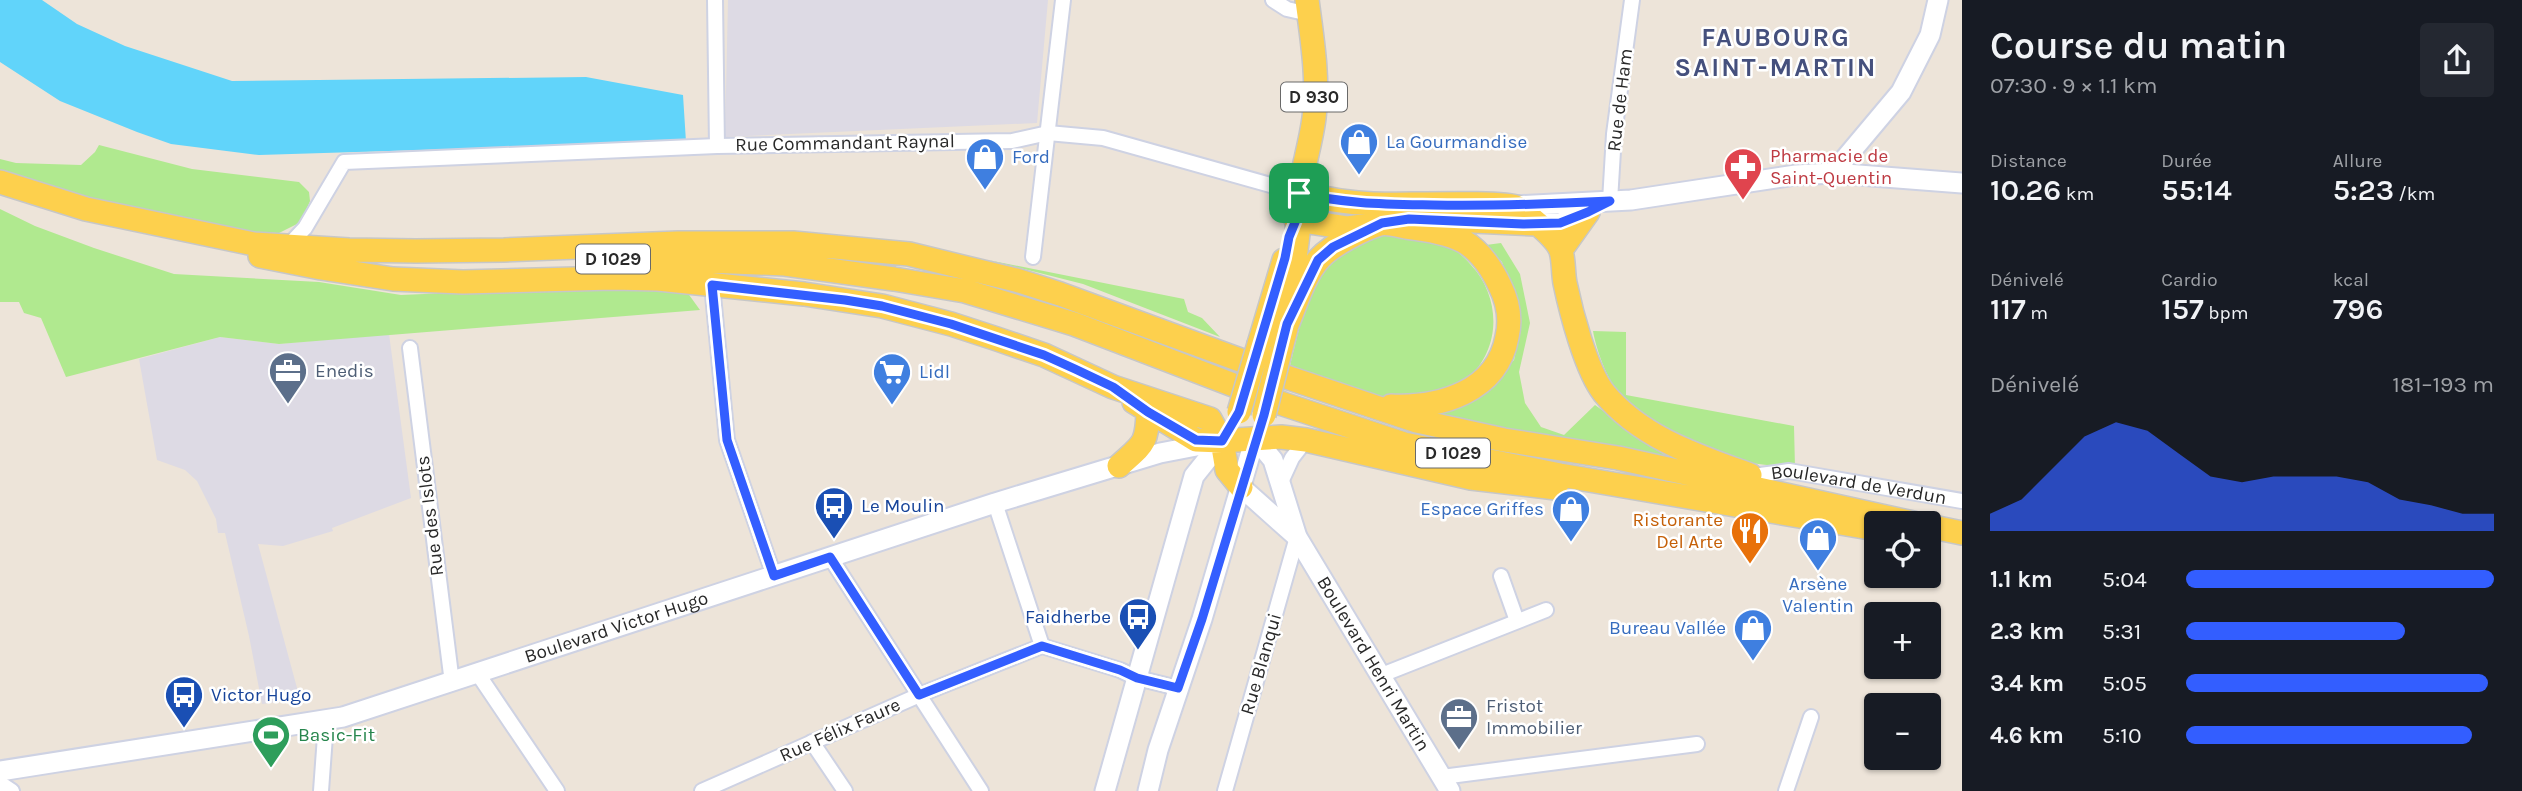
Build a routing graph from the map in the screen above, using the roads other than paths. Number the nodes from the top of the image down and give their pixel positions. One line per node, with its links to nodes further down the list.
1 (715, 0): 8 (street)
2 (1063, 0): 7 (street)
3 (1273, 0): 6 (street)
4 (1632, 0): 13 (street, Rue de Ham)
5 (1938, 0): 9 (main road)
6 (1308, 7): 12 (main road, D 930)
7 (1048, 133): 8 (street, Rue Commandant Raynal); 12 (street, Rue Commandant Raynal); 22 (street)
8 (717, 146): 19 (street, Rue Commandant Raynal)
9 (1833, 173): 11 (main road); 13 (main road)
10 (0, 183): 19 (main road, D 1029); 21 (main road, D 1029)
11 (1962, 183)
12 (1299, 193): 14 (main road); 16 (main road, D 930)
13 (1610, 201): 14 (main road); 15 (main road)
14 (1513, 206): 18 (main road)
15 (1588, 212): 18 (main road); 20 (main road)
16 (1296, 220): 17 (main road); 24 (main road, D 930); 31 (main road, D 930, bridge)
17 (1382, 223): 18 (main road); 24 (main road); 27 (main road)
18 (1536, 224): 20 (main road)
19 (288, 246): 27 (main road, D 1029)
20 (1561, 250): 33 (main road)
21 (254, 254): 23 (main road); 40 (main road, D 1029)
22 (1033, 257)
23 (712, 285): 26 (main road); 48 (street)
24 (1287, 324): 29 (main road, D 930, bridge)
25 (410, 348): 56 (street, Rue des Islots)
26 (1113, 387): 28 (main road); 31 (main road)
27 (1365, 404): 38 (main road, D 1029)
28 (1148, 412): 31 (main road); 32 (main road)
29 (1255, 438): 30 (main road); 31 (main road); 34 (main road, Boulevard Henri Martin); 35 (main road)
30 (1306, 440): 34 (street); 40 (main road)
31 (1222, 441): 32 (main road, Boulevard Victor Hugo); 35 (main road); 55 (main road)
32 (1119, 466): 37 (main road, Boulevard Victor Hugo)
33 (1753, 476): 36 (street, Boulevard de Verdun); 38 (main road)
34 (1281, 482): 44 (main road, Boulevard Henri Martin)
35 (1241, 487): 44 (main road, Boulevard Henri Martin); 57 (main road)
36 (1962, 501)
37 (995, 503): 47 (main road, Boulevard Victor Hugo); 52 (street)
38 (1836, 505): 39 (main road, D 1029)
39 (1864, 512)
40 (1791, 516): 41 (main road, D 1029)
41 (1864, 527)
42 (1941, 529): 43 (main road)
43 (1962, 533)
44 (1297, 537): 54 (main road, Boulevard Henri Martin); 74 (street, Rue Blanqui)
45 (1941, 541): 46 (main road)
46 (1962, 544)
47 (830, 557): 48 (main road, Boulevard Victor Hugo); 58 (street)
48 (774, 576): 53 (main road, Boulevard Victor Hugo)
49 (1501, 576): 51 (street)
50 (1546, 610): 51 (street)
51 (1517, 621): 54 (street)
52 (1042, 646): 55 (street); 58 (street, Rue Félix Faure)
53 (478, 674): 56 (main road, Boulevard Victor Hugo); 68 (street)
54 (1379, 676): 65 (main road, Boulevard Henri Martin)
55 (1137, 678): 57 (street); 72 (main road)
56 (452, 683): 60 (main road, Boulevard Victor Hugo)
57 (1178, 688): 73 (main road)
58 (919, 695): 61 (street, Rue Félix Faure); 71 (street)
59 (1811, 717): 75 (street)
60 (326, 722): 63 (main road, Boulevard Victor Hugo); 67 (street)
61 (812, 742): 69 (street, Rue Félix Faure); 70 (street)
62 (1697, 744): 65 (street)
63 (0, 771)
64 (0, 783): 66 (street)
65 (1446, 784)
66 (12, 791)
67 (321, 791)
68 (557, 791)
69 (702, 791)
70 (845, 791)
71 (981, 791)
72 (1105, 791)
73 (1148, 791)
74 (1225, 791)
75 (1786, 791)

